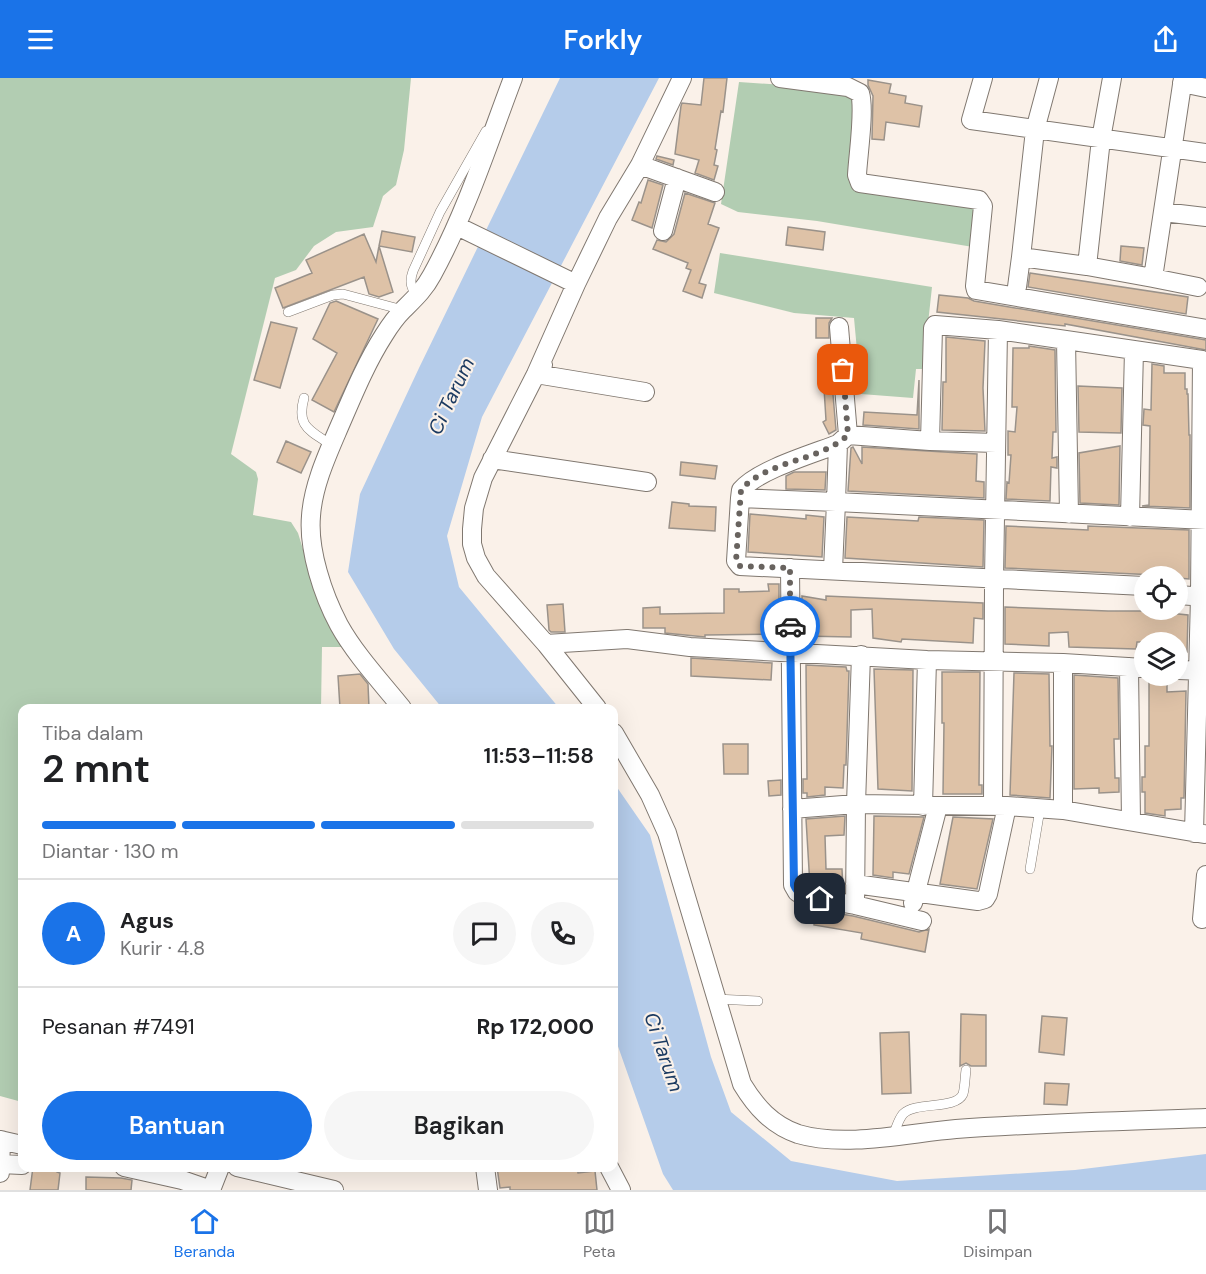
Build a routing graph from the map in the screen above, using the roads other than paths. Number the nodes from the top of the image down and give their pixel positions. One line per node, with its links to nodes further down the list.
1 (513, 78): 9 (street)
2 (682, 78): 14 (street)
3 (780, 78): 32 (street)
4 (982, 78): 10 (street)
5 (1049, 78): 10 (street)
6 (1112, 78): 11 (street)
7 (1183, 81): 8 (street); 12 (street)
8 (1206, 88)
9 (496, 121): 20 (street); 28 (lane)
10 (1035, 130): 11 (street); 22 (street)
11 (1101, 139): 12 (street); 23 (street)
12 (1173, 148): 13 (street); 18 (street)
13 (1206, 153)
14 (640, 165): 15 (street); 17 (street)
15 (676, 178): 16 (street); 21 (street)
16 (715, 192)
17 (620, 199): 25 (street); 37 (street)
18 (1163, 212): 19 (street); 24 (street)
19 (1206, 218)
20 (460, 228): 25 (street); 28 (street)
21 (663, 231)
22 (1021, 257): 23 (street); 26 (street)
23 (1087, 266): 24 (street)
24 (1153, 278): 27 (street)
25 (572, 282): 37 (street)
26 (1017, 287)
27 (1198, 287)
28 (417, 297): 29 (street)
29 (403, 310): 30 (lane); 43 (street)
30 (288, 312)
31 (839, 327): 40 (street)
32 (1206, 329)
33 (998, 330): 34 (street); 41 (street); 42 (street)
34 (1066, 340): 35 (street); 49 (street)
35 (1134, 350): 36 (street); 50 (street)
36 (1204, 360): 51 (street)
37 (536, 374): 38 (street); 44 (street)
38 (645, 392)
39 (304, 398): 43 (lane)
40 (843, 439): 41 (street); 46 (street); 47 (street)
41 (930, 441): 42 (street)
42 (996, 443): 48 (street)
43 (331, 445): 72 (street)
44 (492, 459): 45 (street); 63 (street)
45 (647, 482)
46 (740, 498): 47 (street); 53 (street)
47 (836, 502): 48 (street); 52 (street)
48 (995, 509): 49 (street); 56 (street)
49 (1069, 514): 50 (street)
50 (1130, 517): 51 (street)
51 (1204, 520): 60 (street)
52 (833, 570): 53 (street); 55 (street)
53 (790, 573): 54 (street); 55 (street); 64 (street)
54 (745, 578)
55 (903, 579): 56 (street)
56 (994, 583): 58 (street); 67 (street)
57 (1134, 586): 58 (street)
58 (1075, 587): 61 (street)
59 (1188, 589): 60 (street)
60 (1203, 592): 62 (street); 70 (street)
61 (1134, 593)
62 (1188, 594)
63 (546, 645): 64 (street); 73 (street)
64 (790, 652): 65 (street); 78 (street)
65 (861, 655): 66 (street); 75 (street)
66 (927, 660): 67 (street); 76 (street)
67 (995, 661): 68 (street); 77 (street)
68 (1063, 663): 69 (street); 80 (street)
69 (1134, 668)
70 (1202, 671): 82 (street)
71 (1136, 686): 81 (street)
72 (399, 704)
73 (594, 704)
74 (618, 740): 89 (street)
75 (856, 804): 76 (street); 78 (street); 85 (street)
76 (930, 806): 77 (street); 86 (street)
77 (1000, 806): 79 (street); 86 (street)
78 (792, 808): 87 (street)
79 (1040, 809): 80 (street); 83 (lane)
80 (1063, 810): 81 (street)
81 (1131, 821): 82 (street)
82 (1200, 834)
83 (1030, 869)
84 (1206, 875): 88 (street)
85 (855, 884): 86 (street); 87 (street)
86 (916, 894): 87 (street)
87 (855, 905)
88 (1202, 919)
89 (715, 999): 90 (lane); 93 (street)
90 (758, 1001)
91 (966, 1070): 93 (lane)
92 (1206, 1118): 93 (street)
93 (893, 1135)
94 (1, 1140): 95 (street); 96 (street)
95 (18, 1143)
96 (0, 1164): 97 (street); 102 (street)
97 (18, 1165)
98 (146, 1172): 103 (street)
99 (258, 1172): 104 (street)
100 (486, 1172): 105 (street)
101 (612, 1172): 106 (street)
102 (0, 1173)
103 (215, 1179)
104 (334, 1190)
105 (488, 1190)
106 (621, 1190)

